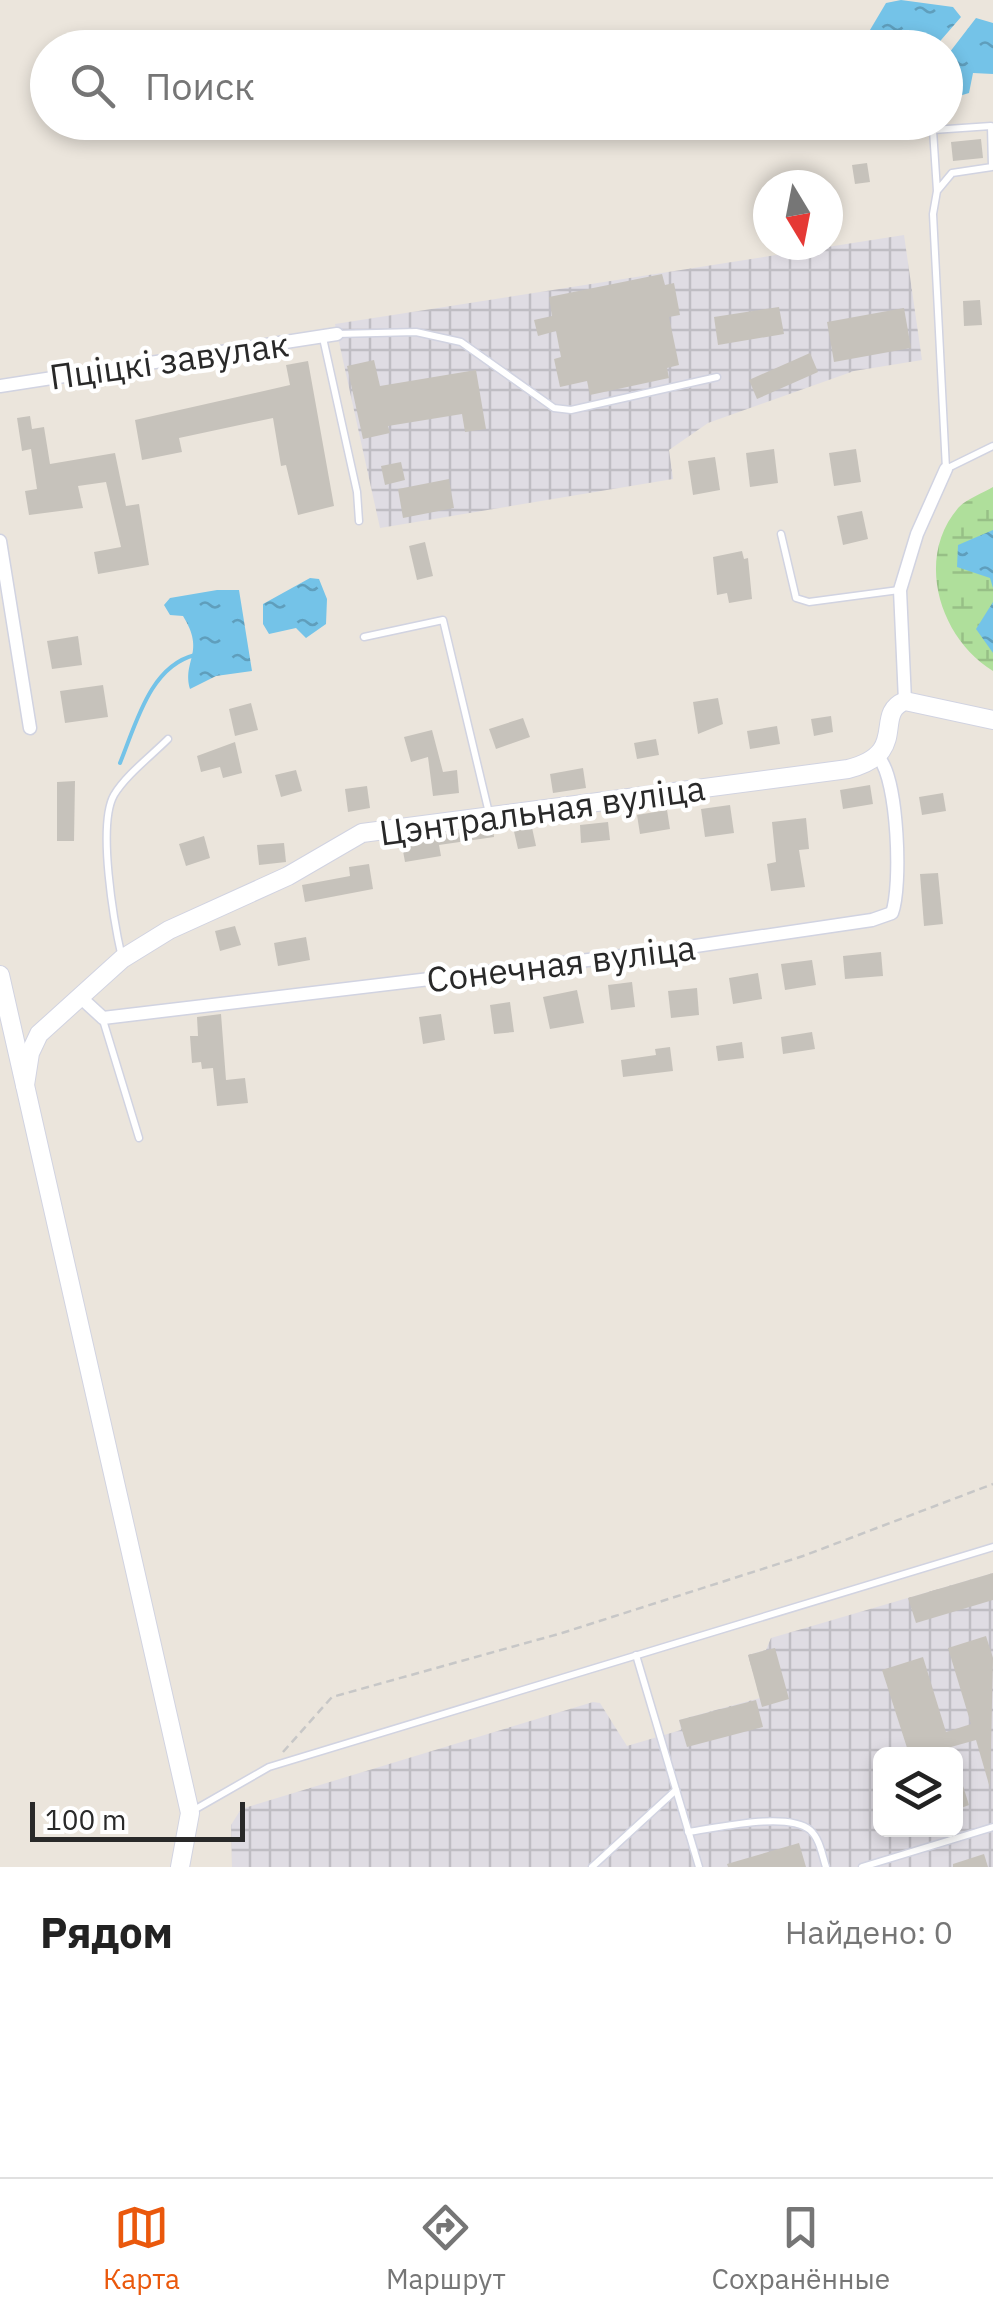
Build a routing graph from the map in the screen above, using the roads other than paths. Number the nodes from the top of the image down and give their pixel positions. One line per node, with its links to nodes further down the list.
1 (963, 128): 3 (lane)
2 (934, 140): 3 (lane)
3 (937, 190): 8 (lane)
4 (330, 336): 5 (lane); 6 (street, Пціцкі завулак); 9 (lane)
5 (717, 377)
6 (0, 386)
7 (993, 446): 8 (lane)
8 (946, 470): 12 (street)
9 (359, 521)
10 (781, 534): 12 (lane)
11 (0, 540): 16 (street)
12 (900, 590): 14 (street)
13 (364, 637): 19 (lane)
14 (905, 701): 15 (street); 18 (street)
15 (993, 720)
16 (30, 728)
17 (168, 740): 20 (lane)
18 (879, 758): 19 (street, Цэнтральная вуліца); 24 (street, Сонечная вуліца)
19 (489, 814): 20 (street, Цэнтральная вуліца)
20 (122, 959): 22 (street, Цэнтральная вуліца)
21 (0, 975): 23 (street)
22 (78, 996): 24 (street); 25 (street, Цэнтральная вуліца)
23 (6, 1000): 25 (street); 26 (street)
24 (103, 1018): 27 (lane)
25 (51, 1020): 26 (street, Цэнтральная вуліца)
26 (24, 1085): 31 (street)
27 (139, 1138)
28 (993, 1547): 29 (lane)
29 (636, 1655): 30 (lane); 31 (lane)
30 (676, 1790): 33 (lane); 35 (lane)
31 (190, 1813): 34 (street)
32 (993, 1827): 38 (lane)
33 (688, 1832): 36 (lane); 37 (lane)
34 (180, 1867)
35 (592, 1867)
36 (699, 1867)
37 (826, 1867)
38 (862, 1867)

